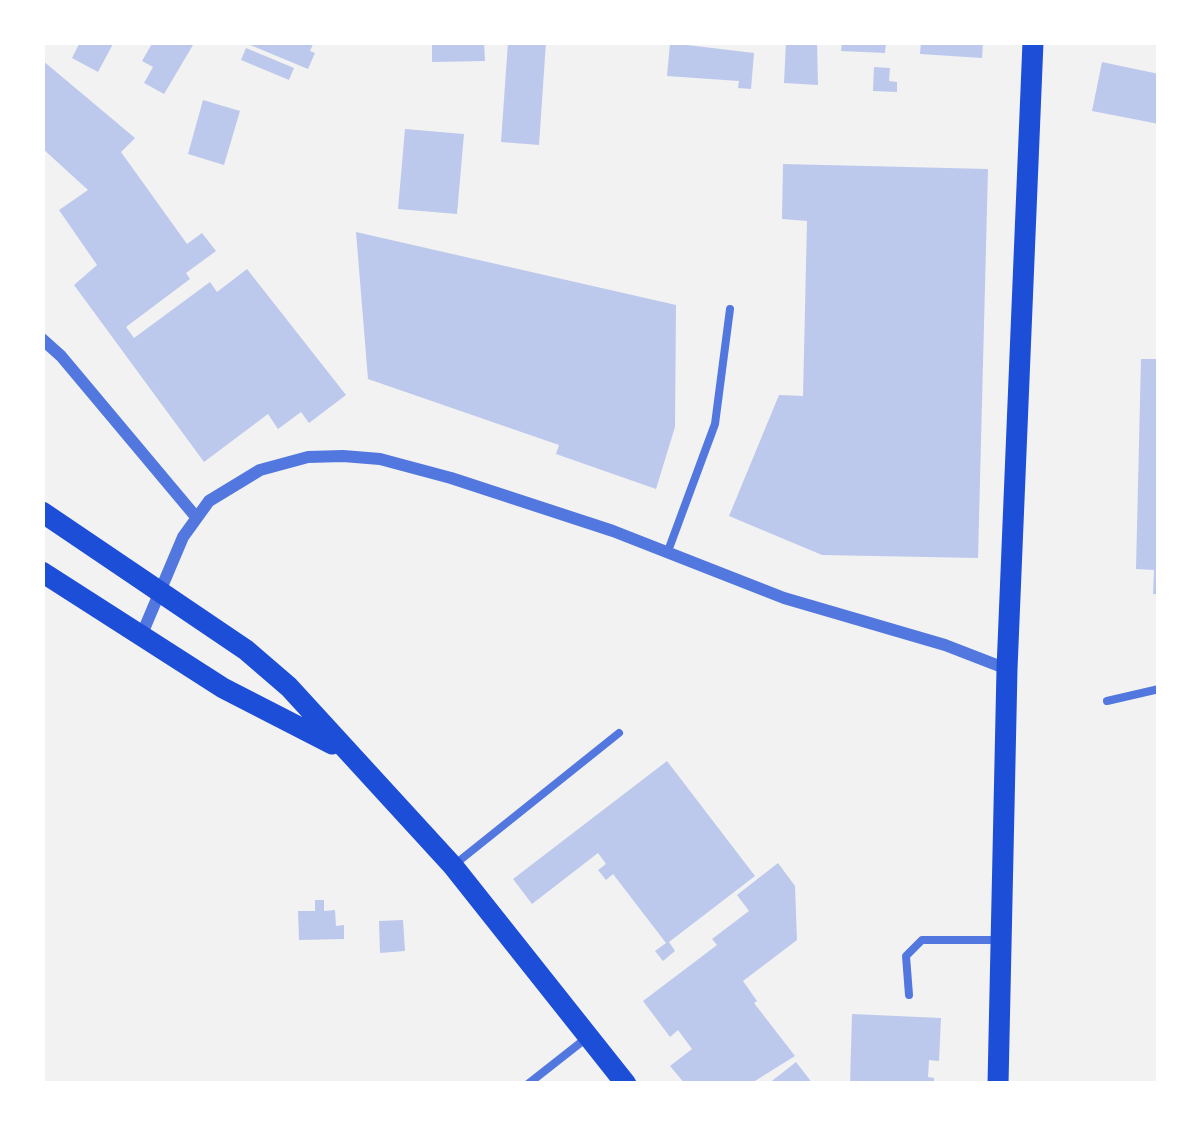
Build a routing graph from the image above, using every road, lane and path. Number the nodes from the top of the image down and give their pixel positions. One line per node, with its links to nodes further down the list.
1 (1034, 42): 10 (main road)
2 (730, 309): 6 (lane)
3 (42, 339): 5 (street)
4 (42, 512): 8 (main road)
5 (196, 517): 6 (street); 8 (street)
6 (667, 552): 10 (street)
7 (42, 572): 9 (main road)
8 (161, 590): 9 (street); 14 (main road)
9 (142, 634): 14 (main road)
10 (1007, 669): 16 (main road)
11 (1159, 689): 12 (lane)
12 (1107, 700)
13 (620, 733): 15 (lane)
14 (343, 750): 15 (main road)
15 (453, 866): 18 (main road)
16 (1001, 940): 17 (lane); 21 (main road)
17 (909, 994)
18 (590, 1036): 19 (lane); 20 (main road)
19 (527, 1084)
20 (626, 1084)
21 (998, 1084)

